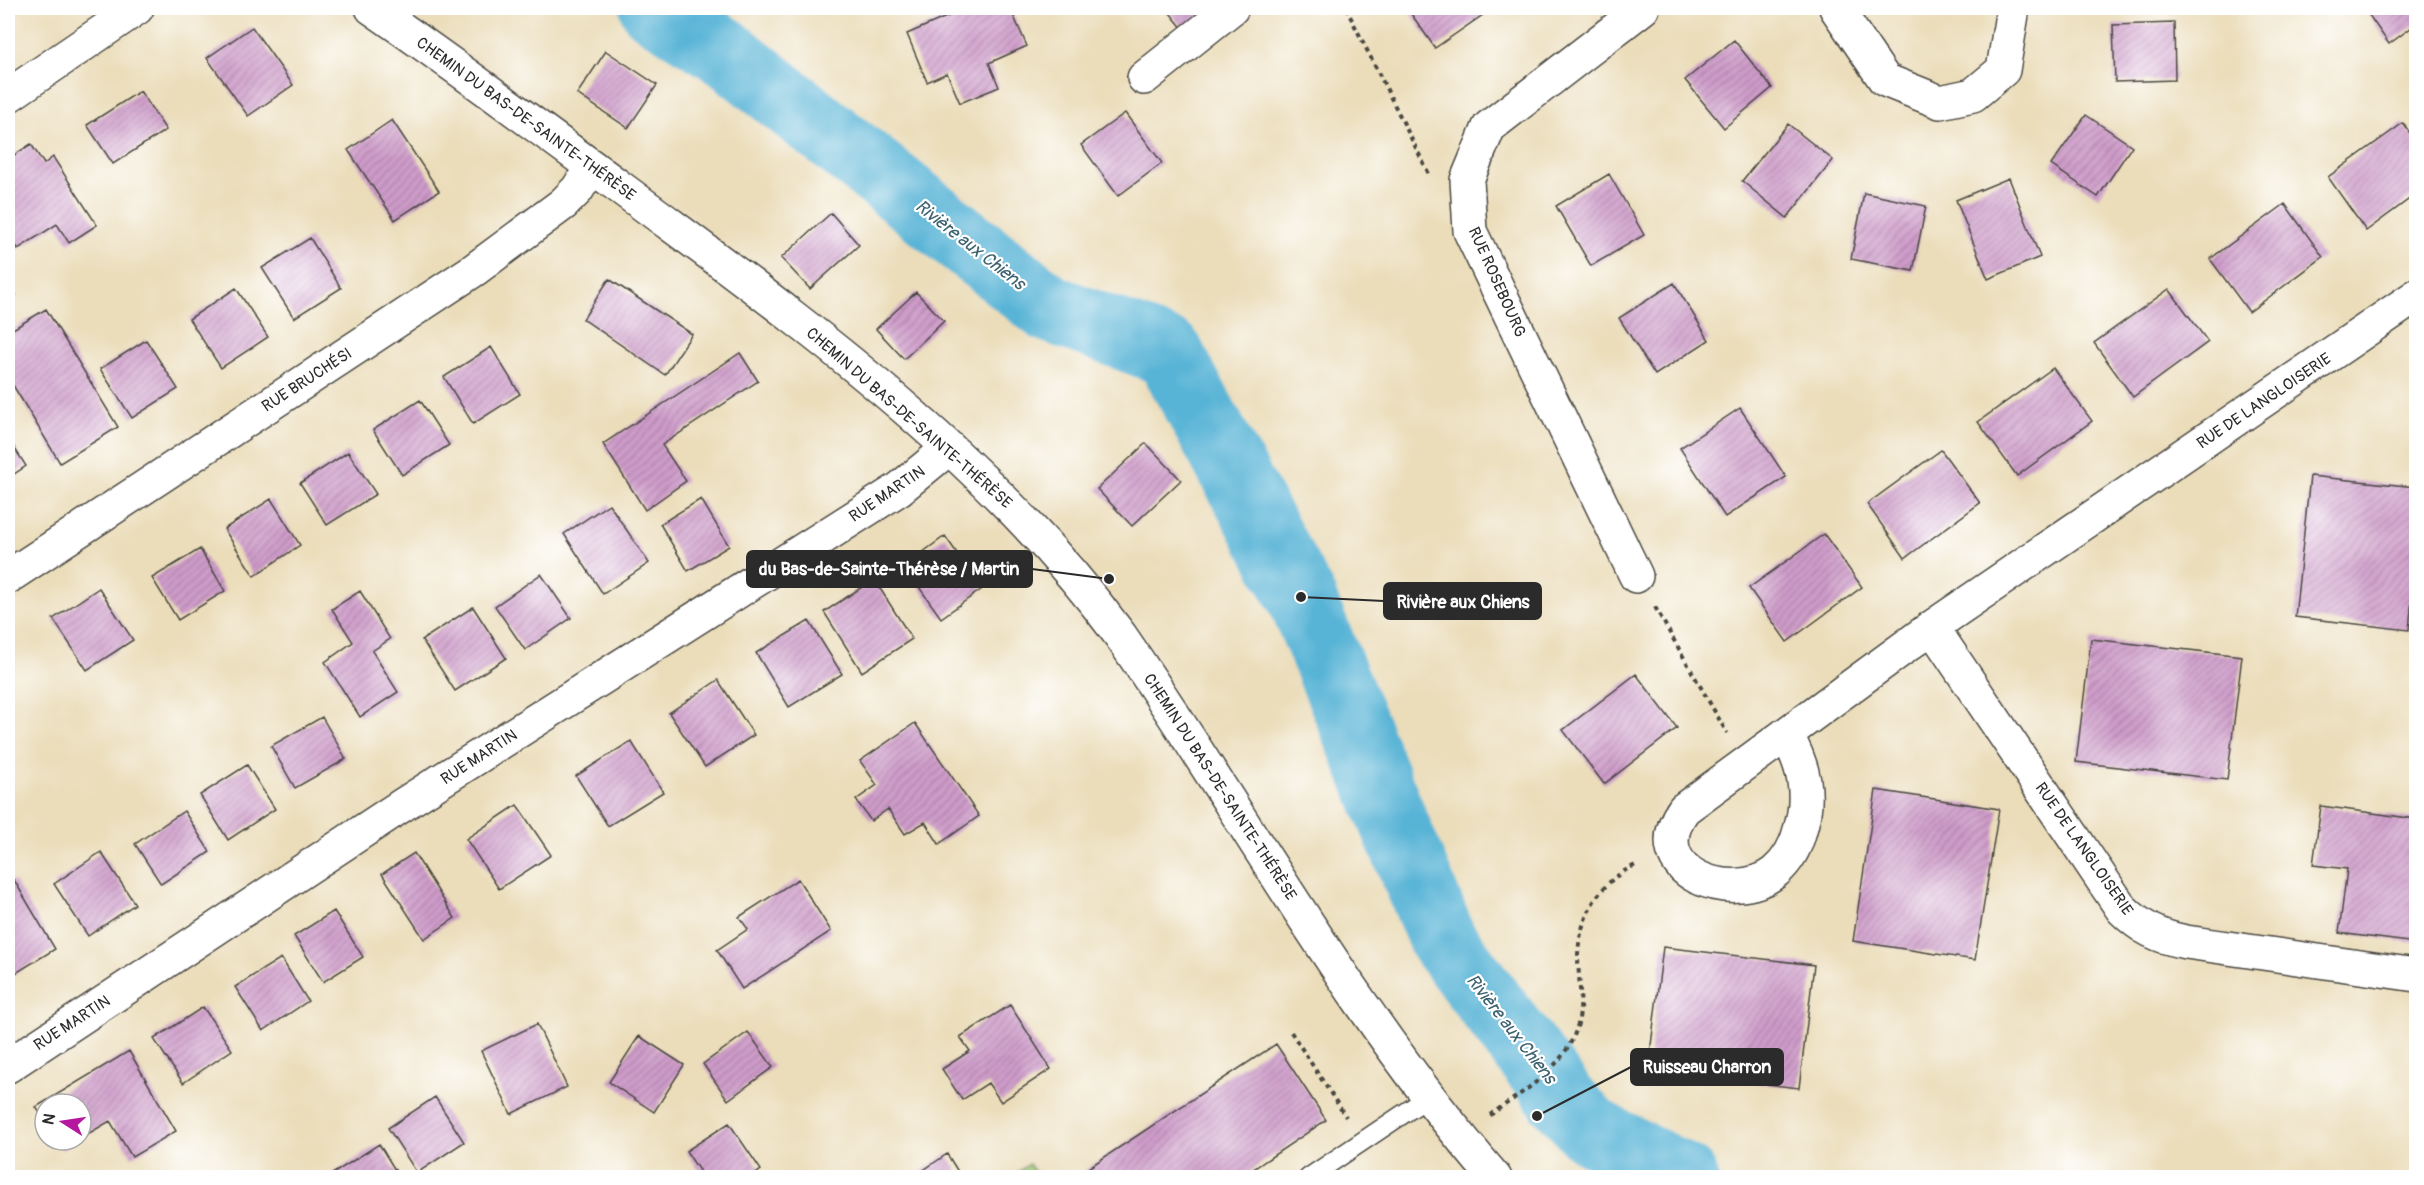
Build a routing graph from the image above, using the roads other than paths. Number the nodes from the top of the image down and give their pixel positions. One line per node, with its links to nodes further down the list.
1 (137, 8): 8 (street)
2 (372, 8): 9 (street, CHEMIN DU BAS-DE-SAINTE-THÉRÈSE)
3 (1232, 8): 7 (street)
4 (1643, 8): 13 (street, RUE ROSEBOURG)
5 (1836, 8): 6 (street)
6 (2013, 8)
7 (1144, 78)
8 (8, 96)
9 (592, 166): 11 (street, CHEMIN DU BAS-DE-SAINTE-THÉRÈSE); 12 (street, RUE BRUCHÉSI)
10 (2416, 296): 14 (street, RUE DE LANGLOISERIE)
11 (949, 448): 17 (street, RUE MARTIN); 18 (street, CHEMIN DU BAS-DE-SAINTE-THÉRÈSE)
12 (8, 577)
13 (1643, 587)
14 (1932, 627): 15 (street, RUE DE LANGLOISERIE); 16 (street, RUE DE LANGLOISERIE)
15 (1786, 734): 15 (street, RUE DE LANGLOISERIE)
16 (2416, 975)
17 (8, 1065)
18 (1430, 1096): 19 (lane); 20 (street, CHEMIN DU BAS-DE-SAINTE-THÉRÈSE)
19 (1308, 1178)
20 (1495, 1178)

